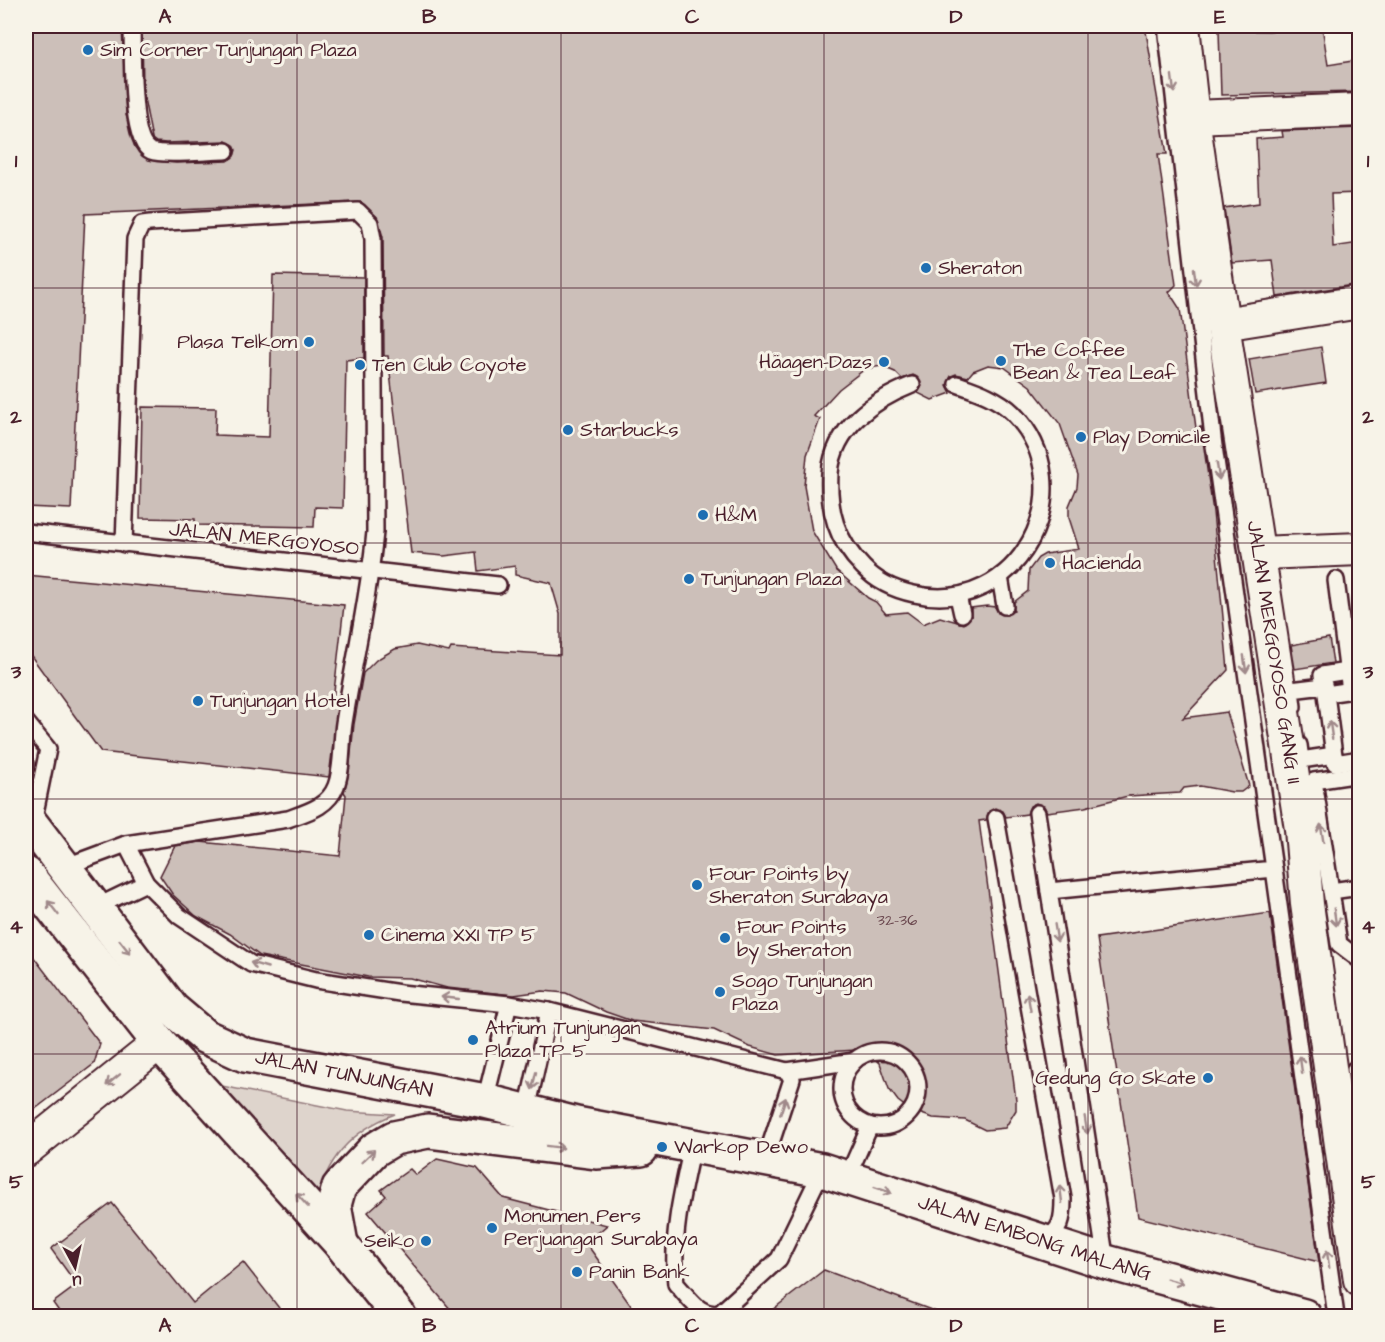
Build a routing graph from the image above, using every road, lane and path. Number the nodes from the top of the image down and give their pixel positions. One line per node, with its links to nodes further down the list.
1 (132, 26): 6 (lane)
2 (1167, 26): 11 (lane, one-way to 11)
3 (1183, 26): 5 (street, JALAN MERGOYOSO GANG II)
4 (1359, 110): 5 (street)
5 (1192, 117): 8 (street, JALAN MERGOYOSO GANG II)
6 (226, 150)
7 (1359, 302): 8 (street)
8 (1223, 324): 11 (street, JALAN MERGOYOSO GANG II)
9 (957, 384): 17 (lane)
10 (912, 385): 20 (lane)
11 (1228, 444): 15 (street, JALAN MERGOYOSO GANG II); 35 (lane, one-way to 35)
12 (26, 532): 13 (lane, JALAN MERGOYOSO)
13 (124, 544): 16 (lane, JALAN MERGOYOSO); 16 (lane)
14 (1359, 549): 15 (street)
15 (1260, 553): 60 (street, JALAN MERGOYOSO GANG II)
16 (371, 572): 19 (lane, JALAN MERGOYOSO); 33 (lane)
17 (1000, 577): 20 (lane); 21 (lane)
18 (1336, 580): 23 (lane)
19 (498, 585)
20 (958, 596): 22 (lane)
21 (1005, 606)
22 (962, 614)
23 (1347, 671): 24 (lane); 25 (lane)
24 (1325, 690): 25 (lane); 27 (lane, one-way to 24); 27 (lane)
25 (1354, 690)
26 (26, 722): 32 (lane)
27 (1334, 755): 28 (lane)
28 (1359, 759)
29 (1359, 774): 40 (lane, one-way to 29)
30 (1037, 813): 39 (lane)
31 (996, 818): 57 (lane, one-way to 31)
32 (29, 821): 34 (main road, JALAN TUNJUNGAN)
33 (126, 844): 34 (lane); 37 (lane)
34 (64, 867): 41 (main road, JALAN TUNJUNGAN)
35 (1274, 869): 39 (lane); 63 (lane, one-way to 35)
36 (26, 874): 45 (main road, one-way to 36)
37 (146, 883): 41 (lane); 43 (lane, one-way to 37)
38 (1359, 887): 40 (lane)
39 (1049, 891): 59 (lane, one-way to 59)
40 (1331, 891): 42 (lane, one-way to 42)
41 (94, 908): 49 (main road, JALAN TUNJUNGAN, one-way to 49)
42 (1359, 960)
43 (509, 1004): 44 (lane); 49 (lane)
44 (549, 1011): 48 (lane); 51 (lane, one-way to 51)
45 (159, 1043): 54 (street, one-way to 54); 58 (main road, one-way to 45)
46 (854, 1061): 48 (lane); 52 (lane); 52 (lane)
47 (1359, 1068): 50 (lane)
48 (787, 1071): 55 (lane, one-way to 48)
49 (485, 1101): 51 (main road, JALAN TUNJUNGAN)
50 (1359, 1103)
51 (527, 1110): 53 (main road, JALAN TUNJUNGAN)
52 (870, 1126): 56 (lane)
53 (687, 1146): 55 (main road, JALAN TUNJUNGAN); 56 (lane); 58 (main road, one-way to 53)
54 (26, 1149)
55 (765, 1161): 56 (main road, JALAN EMBONG MALANG)
56 (835, 1174): 57 (main road, JALAN EMBONG MALANG, one-way to 57)
57 (1040, 1241): 59 (main road, JALAN EMBONG MALANG)
58 (341, 1244): 61 (main road)
59 (1106, 1262): 62 (main road, JALAN EMBONG MALANG, one-way to 62)
60 (1359, 1280)
61 (386, 1310)
62 (1304, 1317)
63 (1336, 1317)

